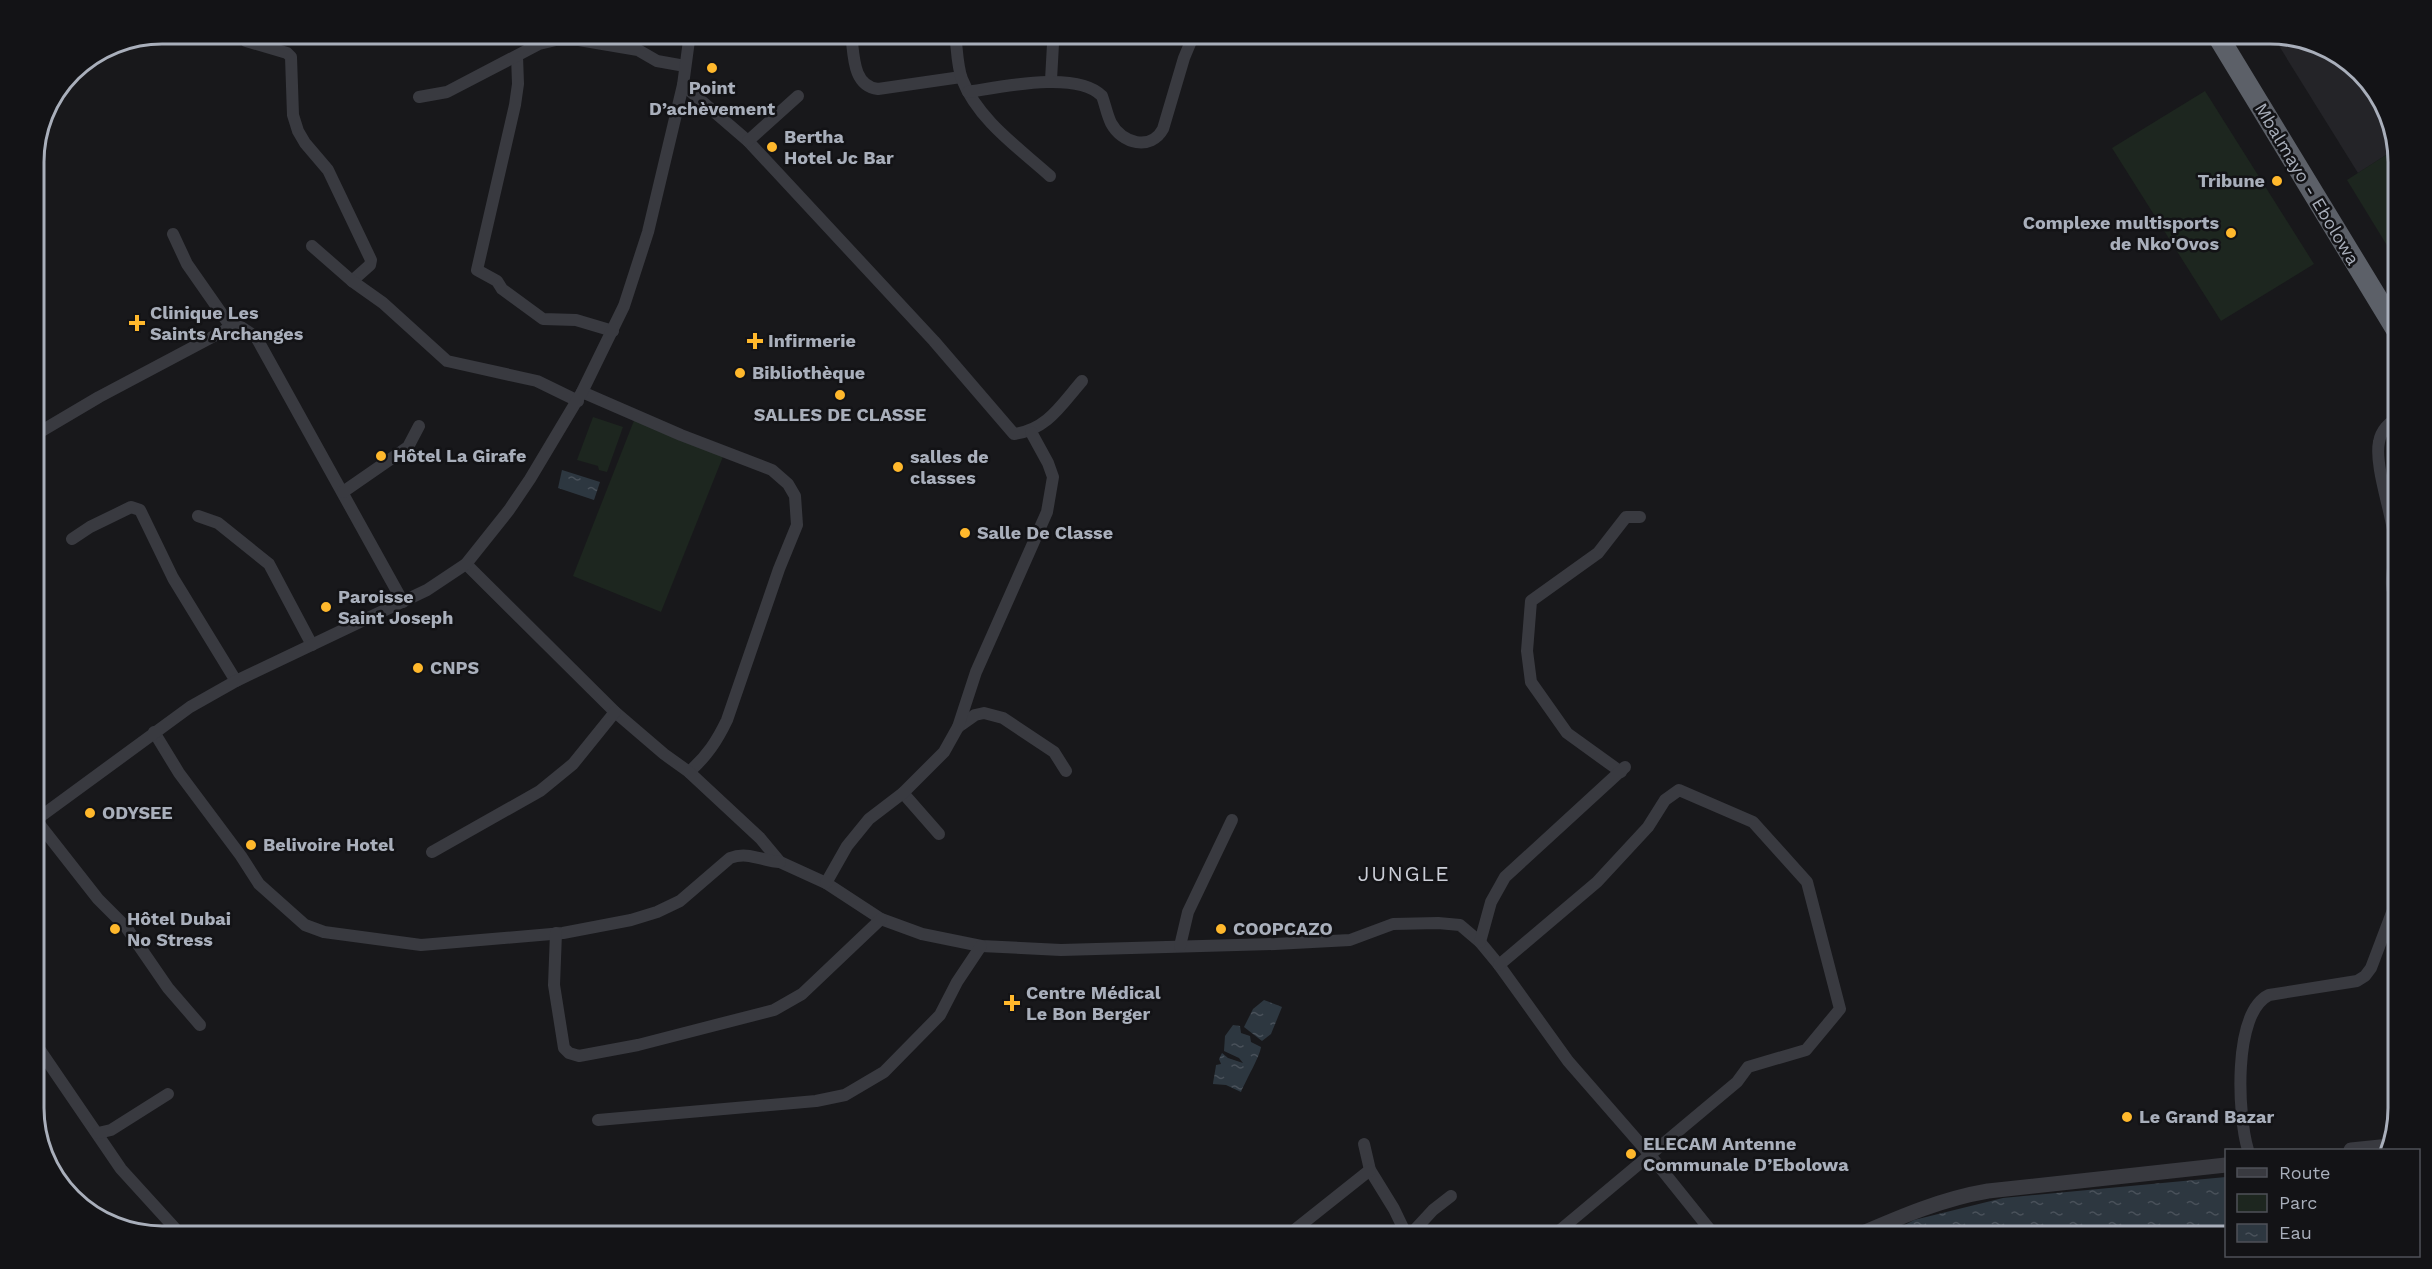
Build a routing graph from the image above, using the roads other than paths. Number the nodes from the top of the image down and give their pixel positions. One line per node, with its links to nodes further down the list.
1 (256, 44): 22 (street)
2 (539, 44): 10 (street)
3 (600, 44): 11 (street)
4 (688, 44): 11 (street)
5 (852, 44): 12 (street)
6 (956, 44): 12 (street)
7 (1051, 44): 13 (street)
8 (1190, 44): 13 (street)
9 (2223, 44): 23 (highway, Mbalmayo - Ebolowa)
10 (517, 56): 17 (street); 25 (street)
11 (685, 66): 14 (street)
12 (961, 77): 15 (street)
13 (1051, 80): 15 (street)
14 (683, 85): 18 (street); 25 (street)
15 (968, 92): 19 (street)
16 (798, 96): 18 (street)
17 (419, 97)
18 (748, 141): 31 (street)
19 (1050, 176)
20 (173, 234): 24 (street)
21 (312, 246): 22 (street)
22 (352, 281): 27 (street)
23 (2388, 316)
24 (231, 327): 30 (street); 32 (street)
25 (613, 331): 27 (street)
26 (1082, 381): 31 (street)
27 (580, 396): 37 (street); 44 (street)
28 (2388, 425): 33 (street)
29 (419, 426): 32 (street)
30 (44, 430)
31 (1031, 432): 42 (street)
32 (343, 492): 38 (street)
33 (2388, 505)
34 (198, 516): 39 (street)
35 (1640, 517): 57 (street)
36 (72, 538): 40 (street)
37 (466, 564): 38 (street); 41 (street)
38 (403, 602): 39 (street)
39 (312, 645): 40 (street)
40 (236, 681): 43 (street)
41 (615, 712): 44 (street); 51 (street)
42 (958, 728): 45 (street); 46 (street)
43 (154, 732): 47 (street); 56 (street)
44 (689, 771): 52 (street)
45 (1066, 771)
46 (903, 793): 50 (street); 53 (street)
47 (44, 814)
48 (1232, 820): 59 (street)
49 (44, 832): 61 (street)
50 (939, 834)
51 (432, 852)
52 (780, 862): 53 (street); 56 (street)
53 (826, 883): 54 (street)
54 (881, 919): 56 (street); 58 (street)
55 (2388, 924): 68 (street)
56 (556, 933)
57 (1480, 942): 59 (street); 60 (street)
58 (981, 946): 59 (street); 64 (street)
59 (1180, 946)
60 (1499, 965): 70 (street); 70 (street)
61 (200, 1024)
62 (44, 1056): 65 (street)
63 (168, 1094): 65 (street)
64 (598, 1120)
65 (98, 1133): 74 (street)
66 (1364, 1144): 72 (street)
67 (2382, 1147): 69 (street)
68 (2248, 1149)
69 (2361, 1149)
70 (1650, 1155): 78 (street); 79 (street)
71 (2225, 1165): 80 (street)
72 (1370, 1170): 75 (street); 76 (street)
73 (1451, 1196): 77 (street)
74 (173, 1226)
75 (1300, 1226)
76 (1403, 1226)
77 (1418, 1226)
78 (1565, 1226)
79 (1707, 1226)
80 (1879, 1226)

